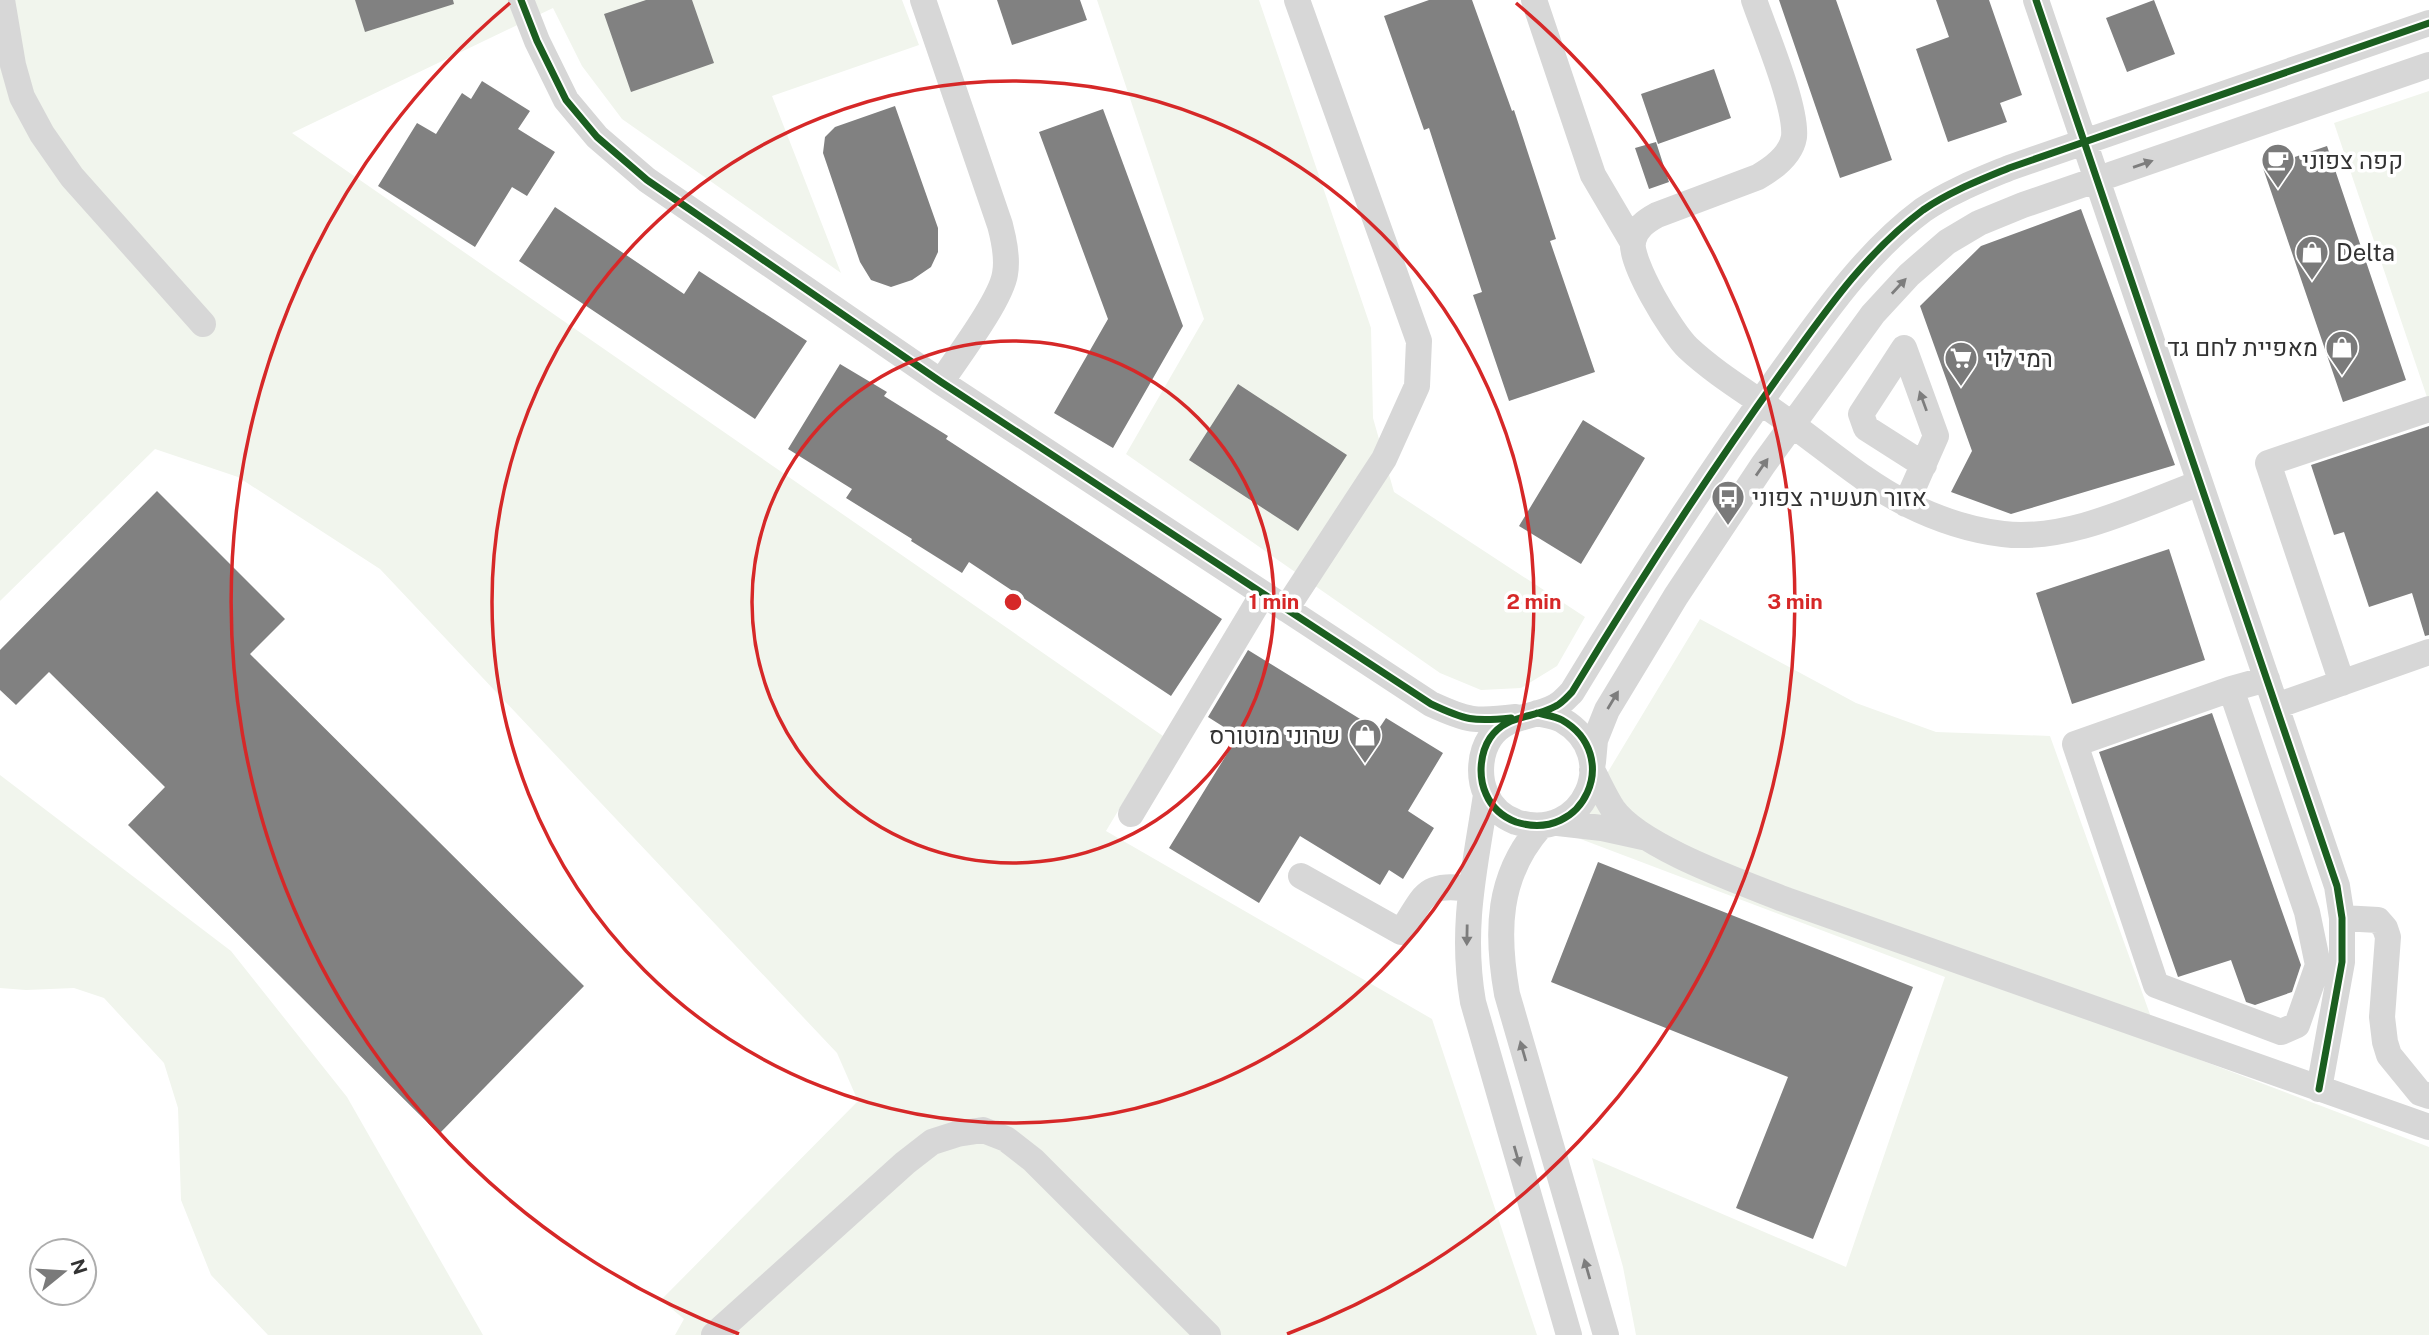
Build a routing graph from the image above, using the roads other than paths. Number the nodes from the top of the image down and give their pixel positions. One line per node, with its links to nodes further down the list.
1 (2, 0): 10 (street)
2 (522, 0): 15 (street)
3 (923, 0): 15 (street)
4 (1297, 0): 23 (street)
5 (1534, 0): 13 (street)
6 (1754, 0): 13 (street)
7 (2036, 0): 11 (street)
8 (2429, 23): 11 (street)
9 (2429, 65): 12 (street, one-way to 9)
10 (7, 66): 14 (street)
11 (2085, 142): 12 (street); 16 (street)
12 (2098, 179): 18 (street, one-way to 12); 20 (street)
13 (1633, 243): 16 (street)
14 (203, 324)
15 (941, 382): 22 (street)
16 (1760, 403): 18 (street); 30 (street)
17 (2429, 409): 26 (street)
18 (1793, 424): 21 (street); 31 (street, one-way to 18)
19 (1923, 465): 21 (street)
20 (2200, 482): 21 (street); 25 (street)
21 (1906, 503)
22 (1263, 594): 23 (street); 33 (street)
23 (1286, 609): 28 (street)
24 (2429, 652): 26 (street)
25 (2267, 679): 27 (street); 29 (street)
26 (2342, 683): 29 (street)
27 (2231, 689): 27 (street)
28 (1431, 704): 30 (street); 32 (street)
29 (2276, 706): 38 (street)
30 (1527, 715): 31 (street); 32 (street)
31 (1593, 767): 34 (street); 35 (street)
32 (1483, 786): 34 (street); 37 (street)
33 (1131, 814)
34 (1549, 825): 35 (street); 45 (street, one-way to 34)
35 (1651, 839): 39 (street)
36 (1301, 876): 37 (street)
37 (1470, 889): 44 (street, one-way to 44)
38 (2342, 918): 39 (street); 40 (street)
39 (2319, 1089): 41 (street)
40 (2429, 1096)
41 (2429, 1127)
42 (714, 1335): 43 (street)
43 (1208, 1335)
44 (1570, 1335)
45 (1606, 1335)

